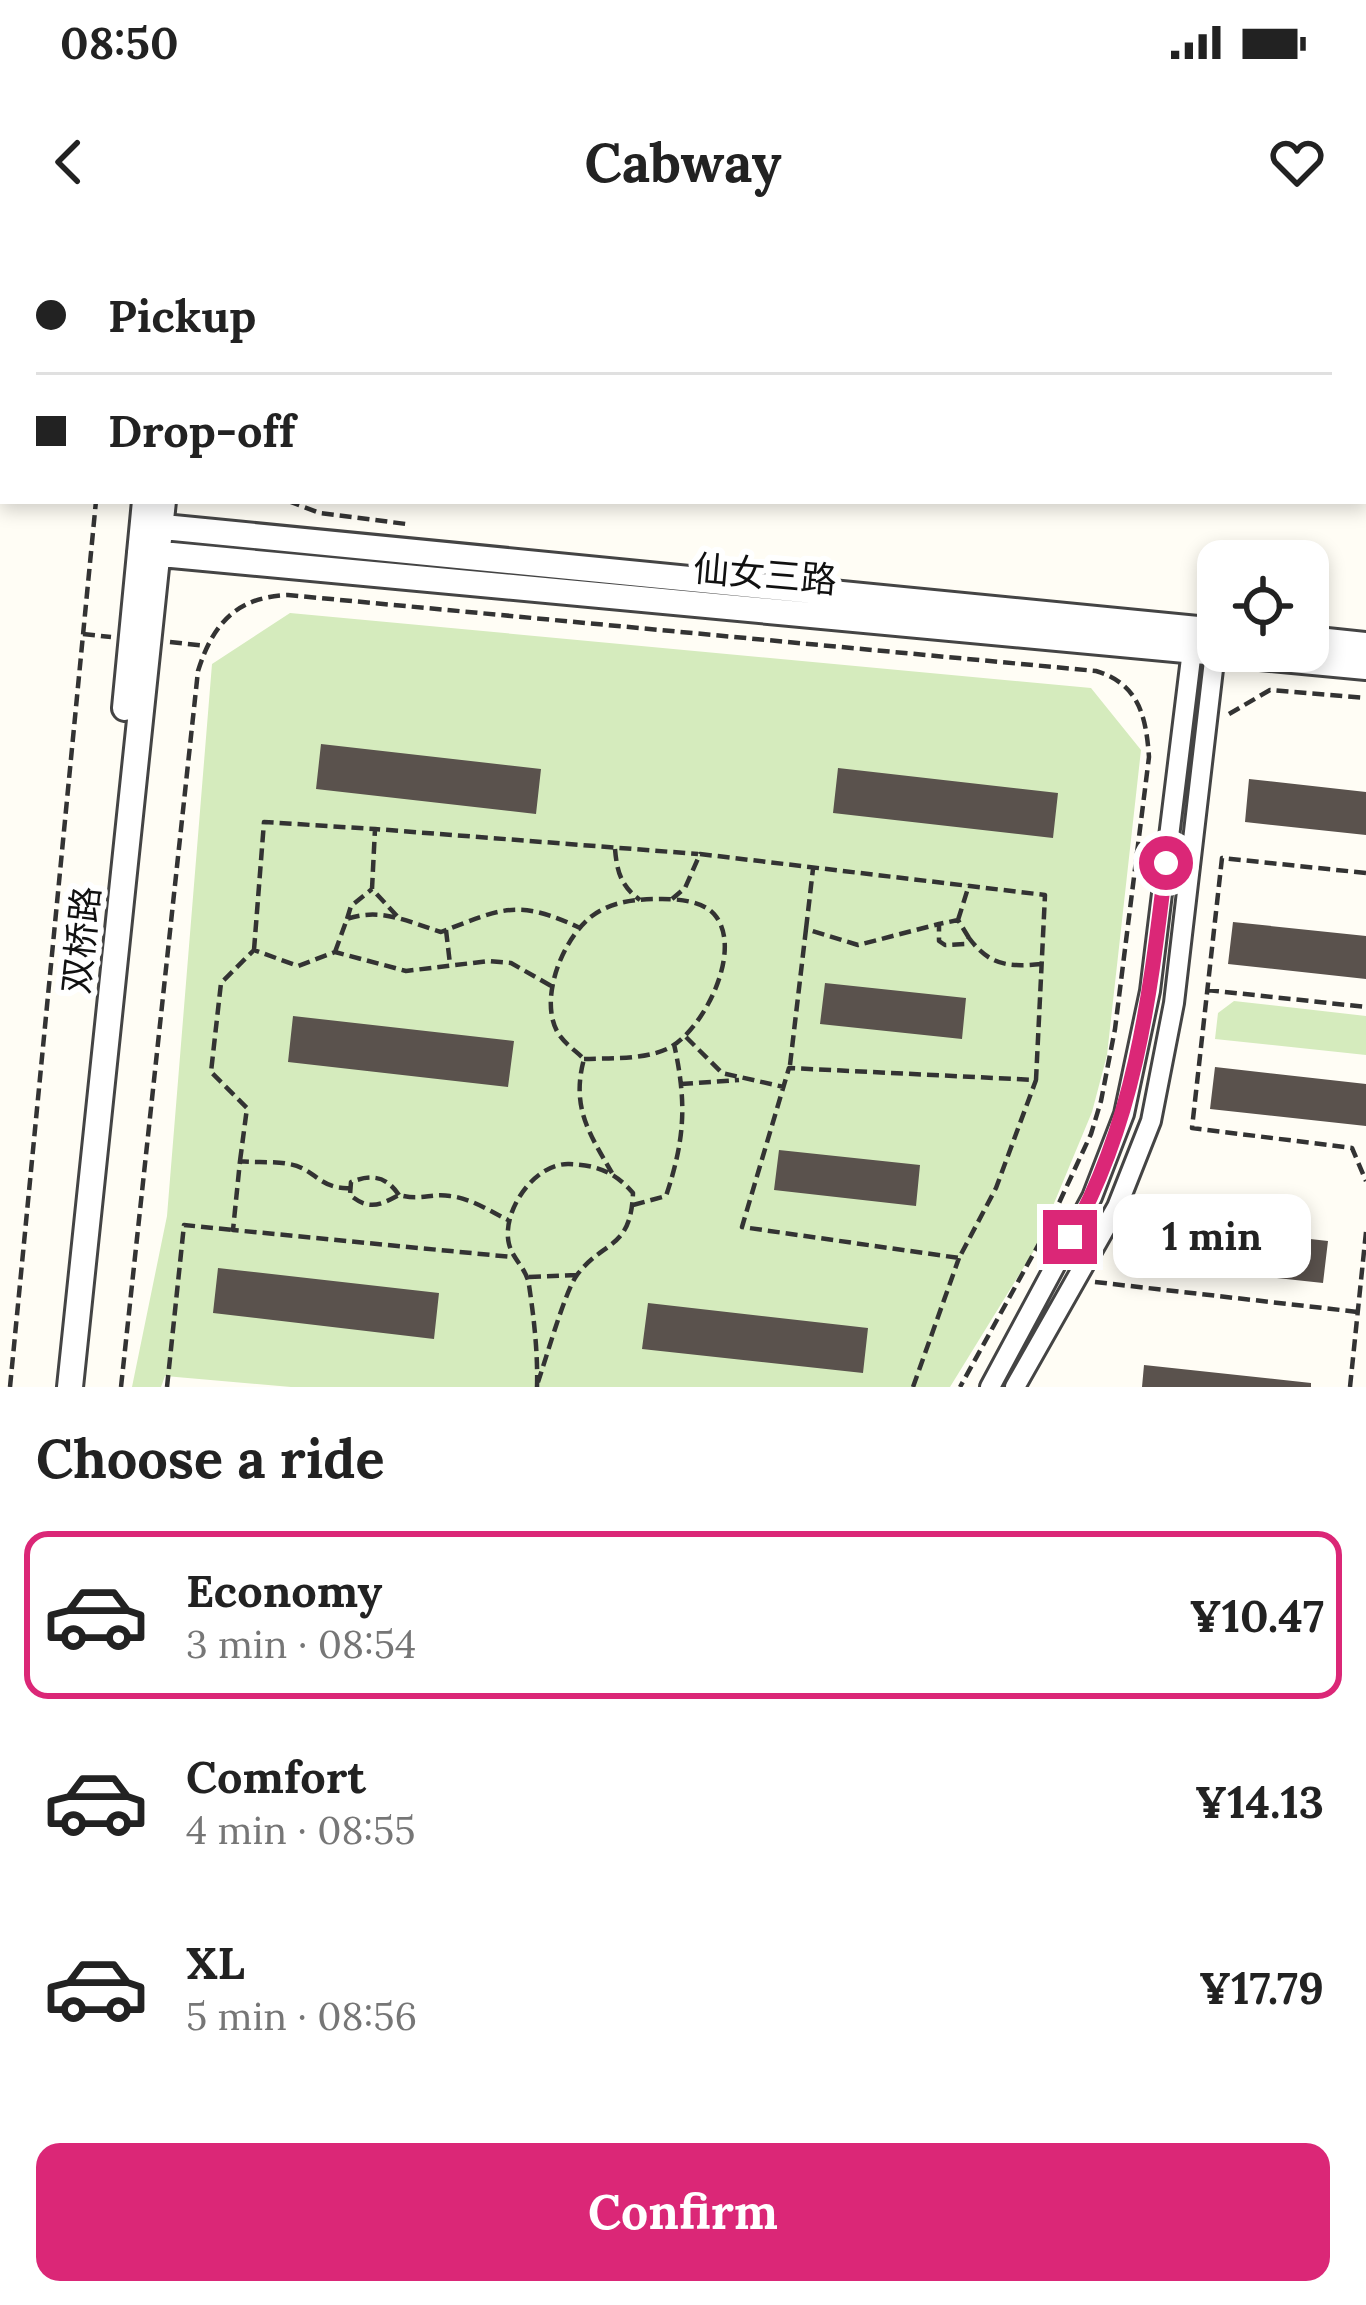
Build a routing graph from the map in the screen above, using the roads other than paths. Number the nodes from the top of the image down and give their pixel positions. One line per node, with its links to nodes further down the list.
1 (149, 518): 2 (street, 双桥路); 3 (street, 仙女三路)
2 (149, 553): 4 (street, 仙女三路); 11 (street, 双桥路); 12 (street, 双桥路)
3 (1197, 637)
4 (1197, 637)
5 (1329, 642): 6 (street)
6 (1366, 645)
7 (1329, 660): 8 (street, 仙女三路)
8 (1366, 667)
9 (1202, 672): 13 (street)
10 (1204, 672): 14 (street)
11 (56, 1387)
12 (70, 1387)
13 (990, 1387)
14 (1015, 1387)

